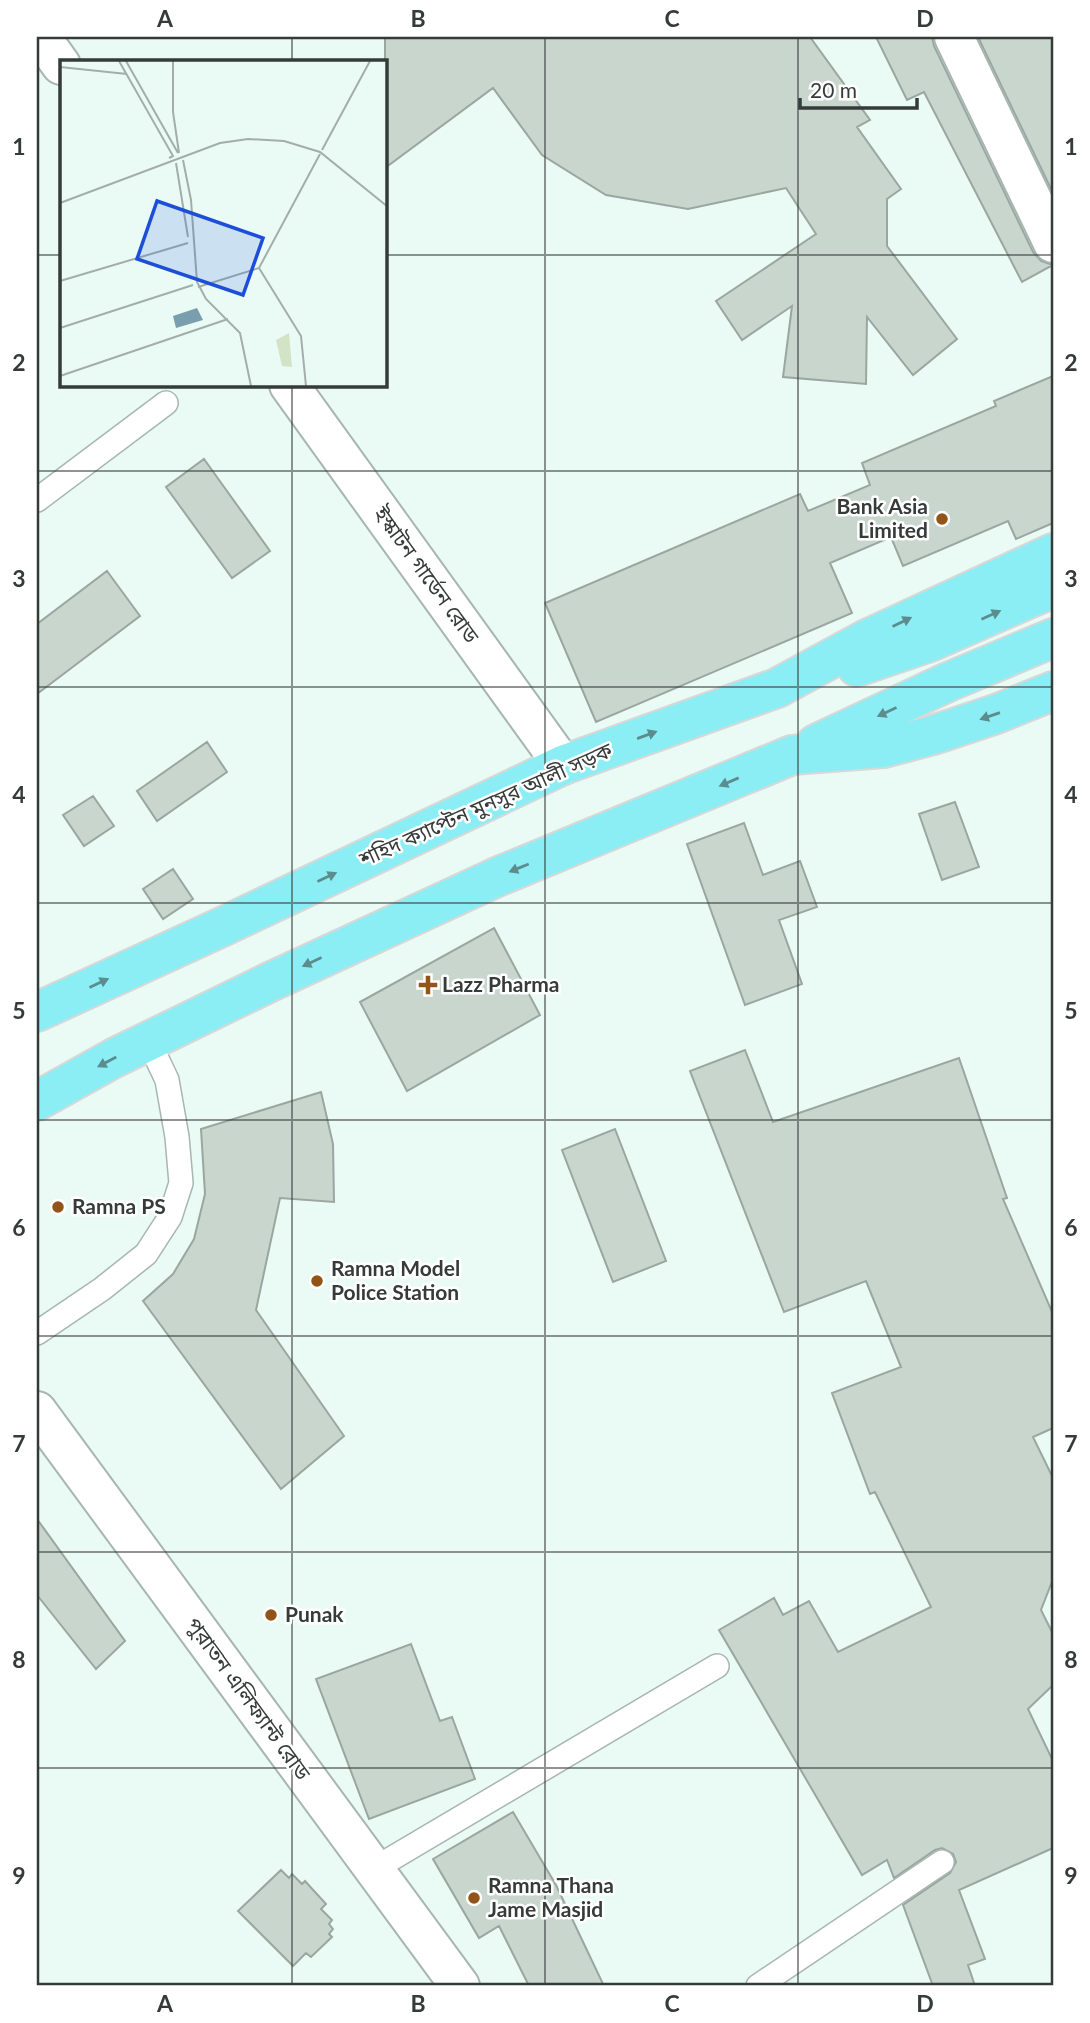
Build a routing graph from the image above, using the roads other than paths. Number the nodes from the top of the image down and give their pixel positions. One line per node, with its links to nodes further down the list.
1 (41, 37): 3 (street)
2 (954, 37): 4 (street)
3 (60, 64)
4 (1053, 243)
5 (303, 392): 14 (street, ইস্কাটন গার্ডেন রোড)
6 (166, 403): 7 (lane)
7 (37, 500)
8 (1053, 553): 11 (main road, শহিদ ক্যাপ্টেন মুনসুর আলী সড়ক, one-way to 8)
9 (1053, 588): 11 (main road, one-way to 9)
10 (1053, 638): 13 (main road, one-way to 13)
11 (777, 688): 14 (main road, শহিদ ক্যাপ্টেন মুনসুর আলী সড়ক, one-way to 11)
12 (1053, 691): 13 (main road, one-way to 13)
13 (792, 755): 16 (main road, one-way to 16)
14 (564, 765): 15 (main road, শহিদ ক্যাপ্টেন মুনসুর আলী সড়ক, one-way to 14)
15 (37, 1012)
16 (149, 1042): 17 (main road, one-way to 17); 18 (lane)
17 (37, 1101)
18 (37, 1333)
19 (37, 1411): 22 (street, পুরাতন এলিফ্যান্ট রোড)
20 (716, 1666): 22 (lane)
21 (942, 1862): 24 (lane)
22 (374, 1869): 23 (street, পুরাতন এলিফ্যান্ট রোড)
23 (460, 1986)
24 (758, 1986)

